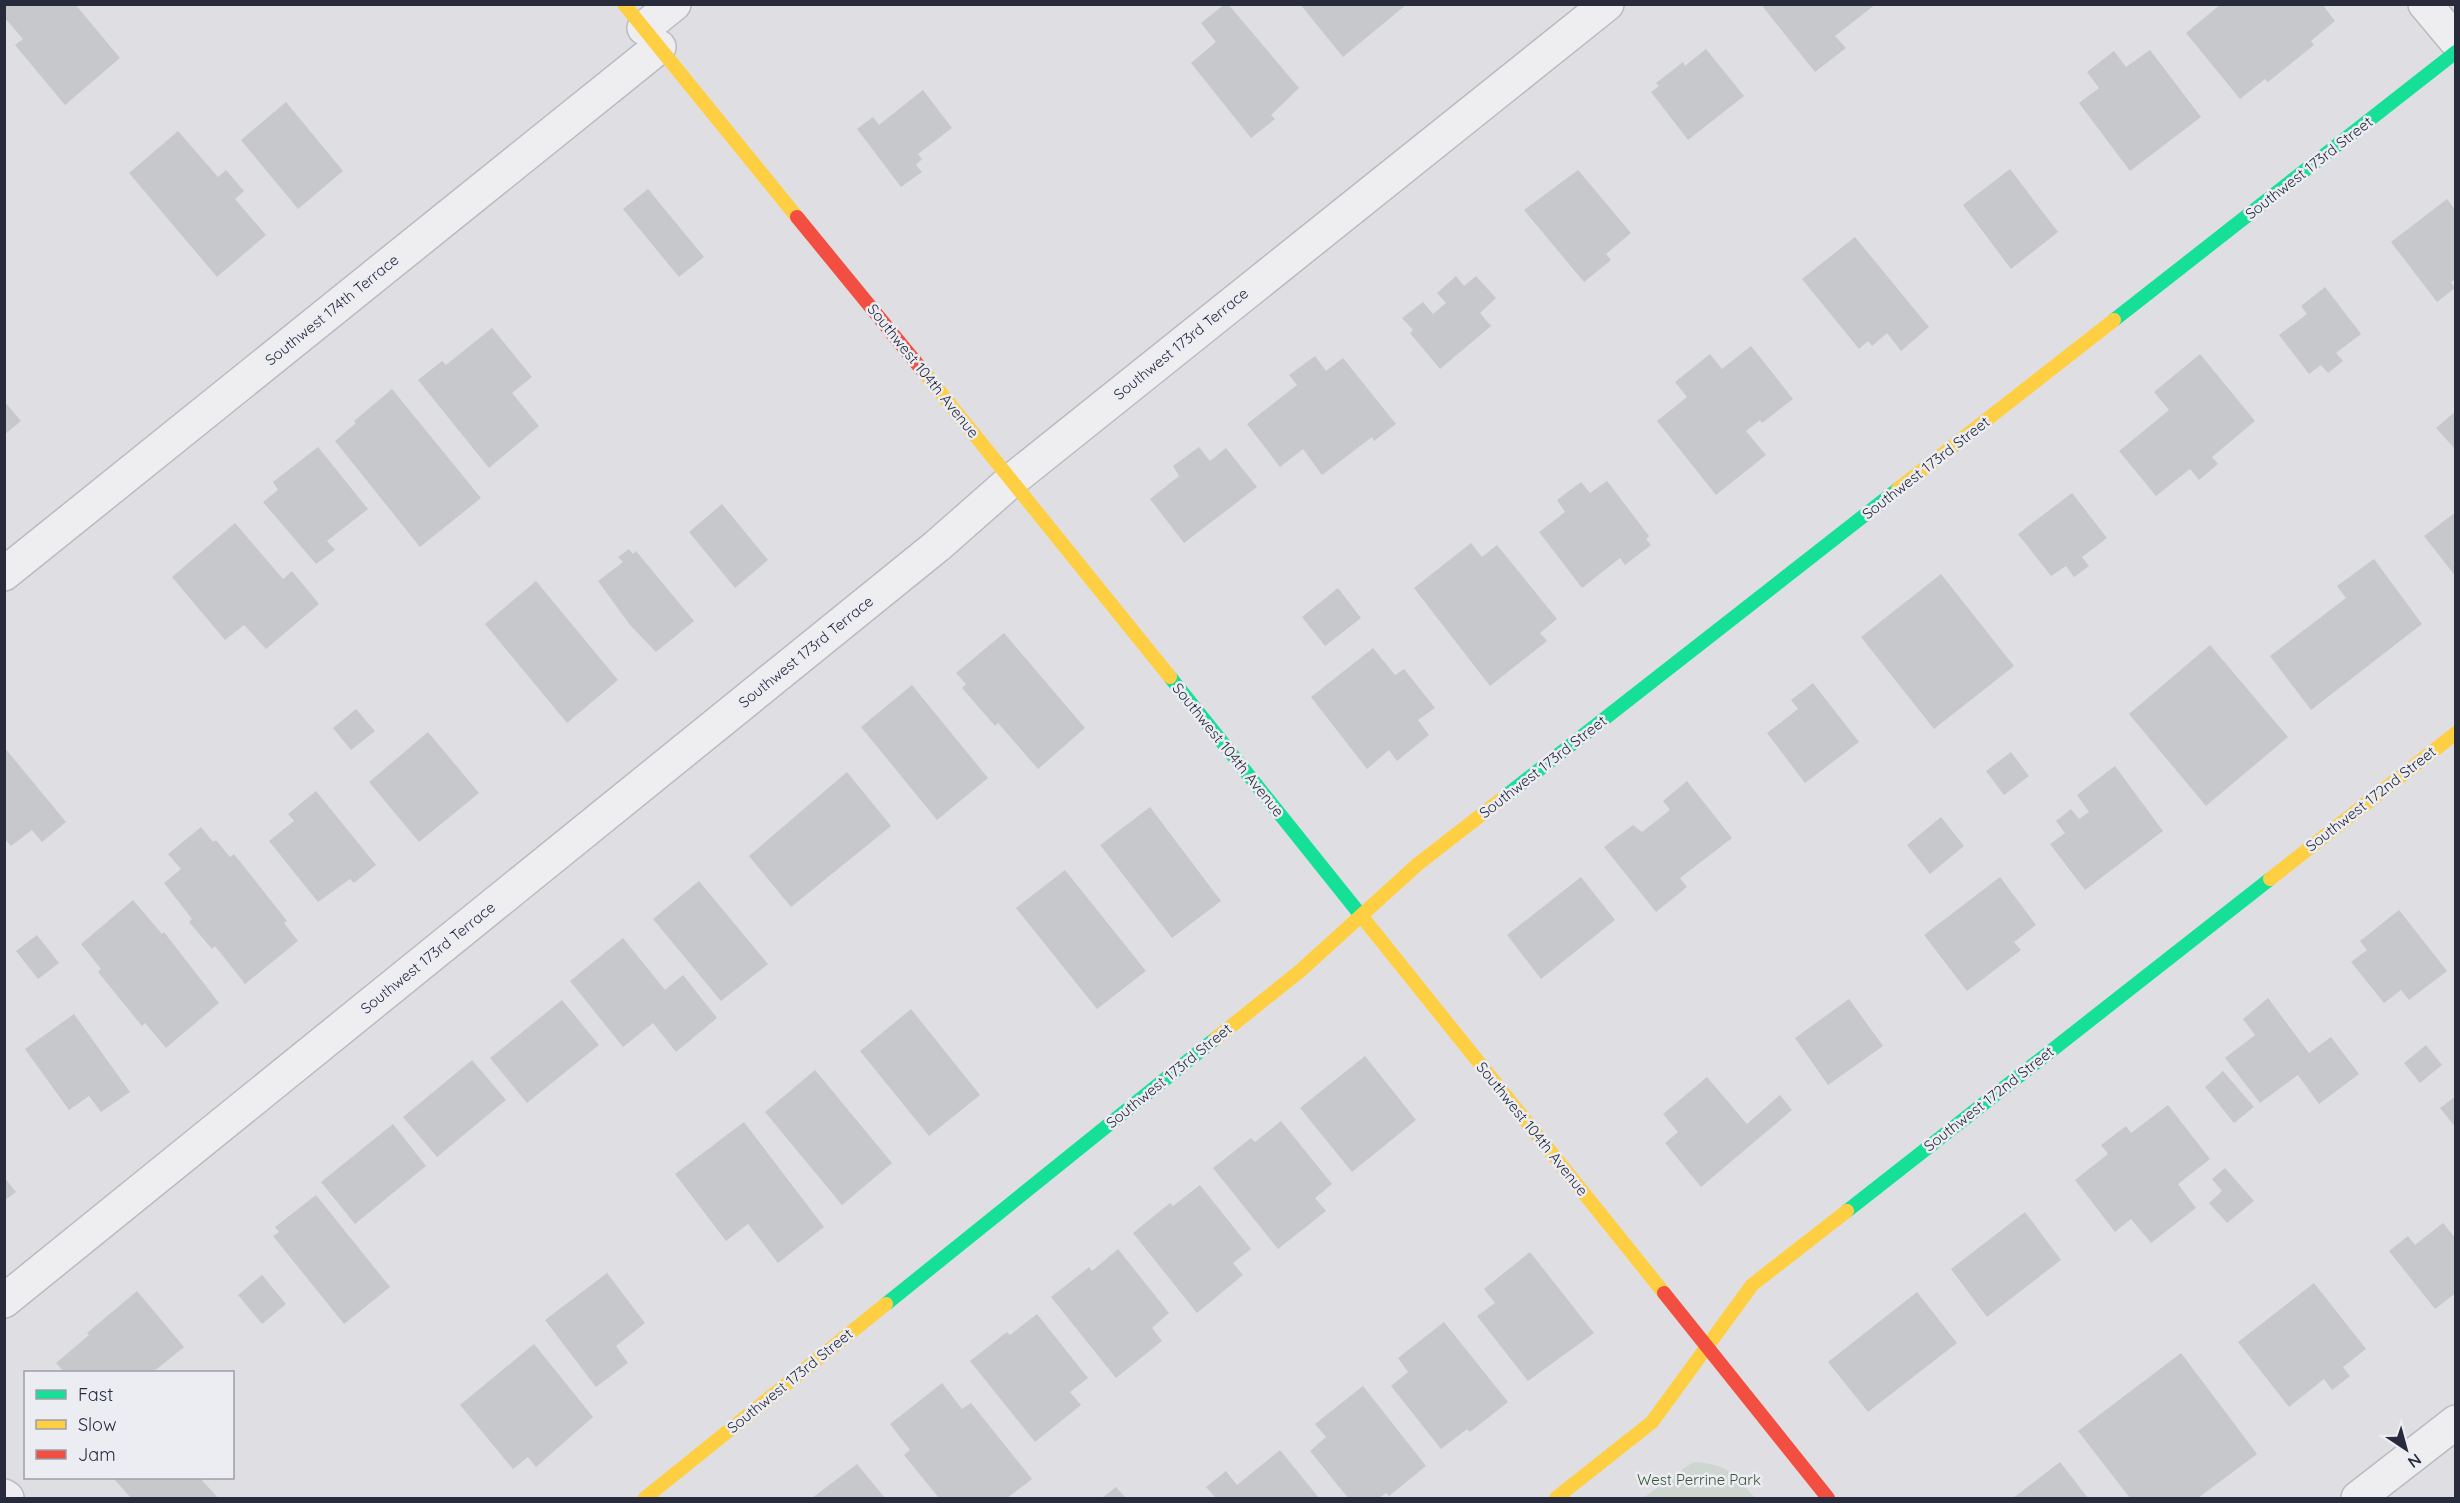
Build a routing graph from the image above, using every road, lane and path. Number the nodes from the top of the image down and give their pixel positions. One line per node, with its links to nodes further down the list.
1 (674, 4): 4 (street, Southwest 174th Terrace)
2 (1607, 4): 7 (street, Southwest 173rd Terrace)
3 (2425, 4): 5 (street)
4 (642, 26): 7 (street, Southwest 104th Avenue); 8 (street, Southwest 174th Terrace)
5 (2456, 41)
6 (2456, 52): 10 (street, Southwest 173rd Street)
7 (1012, 480): 10 (street, Southwest 104th Avenue); 11 (street, Southwest 173rd Terrace)
8 (4, 574)
9 (2456, 733): 12 (street, Southwest 172nd Street)
10 (1362, 916): 12 (street, Southwest 104th Avenue); 14 (street, Southwest 173rd Street)
11 (4, 1301)
12 (1707, 1348): 15 (street, Southwest 172nd Street); 16 (street, Southwest 104th Avenue)
13 (2456, 1422): 17 (street)
14 (645, 1498)
15 (1556, 1498)
16 (1828, 1498)
17 (2358, 1498)

